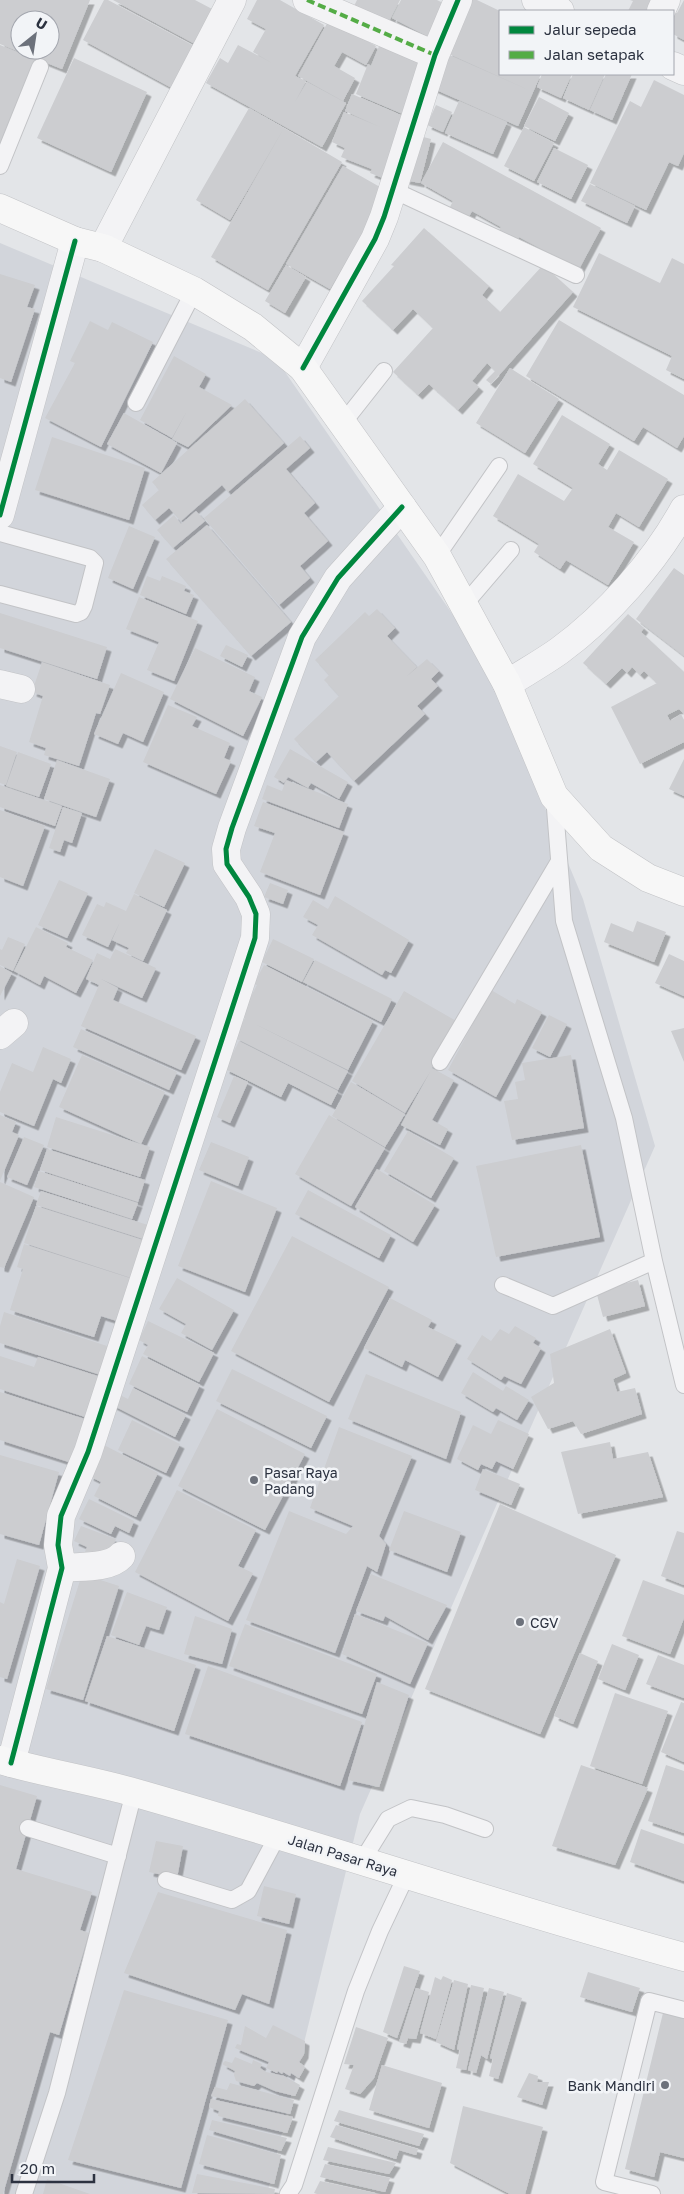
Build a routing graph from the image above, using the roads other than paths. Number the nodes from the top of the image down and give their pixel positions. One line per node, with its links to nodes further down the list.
1 (232, 0): 12 (street)
2 (307, 0): 6 (street)
3 (458, 0): 6 (street)
4 (536, 0): 5 (street)
5 (558, 10)
6 (435, 55): 9 (street)
7 (40, 67): 8 (lane)
8 (0, 166)
9 (393, 190): 13 (lane); 15 (street)
10 (0, 208): 11 (main road)
11 (76, 241): 12 (main road); 22 (street)
12 (103, 248): 14 (main road)
13 (576, 275)
14 (194, 291): 15 (main road); 17 (lane)
15 (303, 368): 18 (main road)
16 (384, 371): 18 (lane)
17 (136, 403)
18 (343, 423): 20 (main road)
19 (499, 466): 25 (lane)
20 (402, 507): 25 (main road); 37 (street)
21 (684, 509): 28 (street)
22 (0, 515)
23 (0, 533): 26 (lane)
24 (511, 550): 27 (lane)
25 (437, 556): 27 (main road)
26 (0, 594)
27 (464, 606): 28 (main road)
28 (507, 684): 29 (main road)
29 (554, 796): 30 (lane); 31 (main road)
30 (558, 863): 32 (lane); 33 (lane)
31 (684, 892)
32 (440, 1062)
33 (654, 1261): 34 (lane); 35 (lane)
34 (504, 1285)
35 (684, 1385)
36 (121, 1556): 37 (street)
37 (62, 1568): 38 (street)
38 (5, 1762): 39 (main road, Jalan Pasar Raya)
39 (134, 1792): 42 (main road, Jalan Pasar Raya); 43 (lane)
40 (28, 1828): 43 (lane)
41 (486, 1829): 44 (lane)
42 (278, 1835): 44 (main road, Jalan Pasar Raya); 46 (lane)
43 (118, 1856): 49 (lane)
44 (362, 1861): 45 (main road, Jalan Pasar Raya)
45 (407, 1874): 47 (main road, Jalan Pasar Raya); 50 (lane)
46 (166, 1880)
47 (684, 1957)
48 (684, 2010): 51 (lane)
49 (24, 2194)
50 (288, 2194)
51 (652, 2194)

